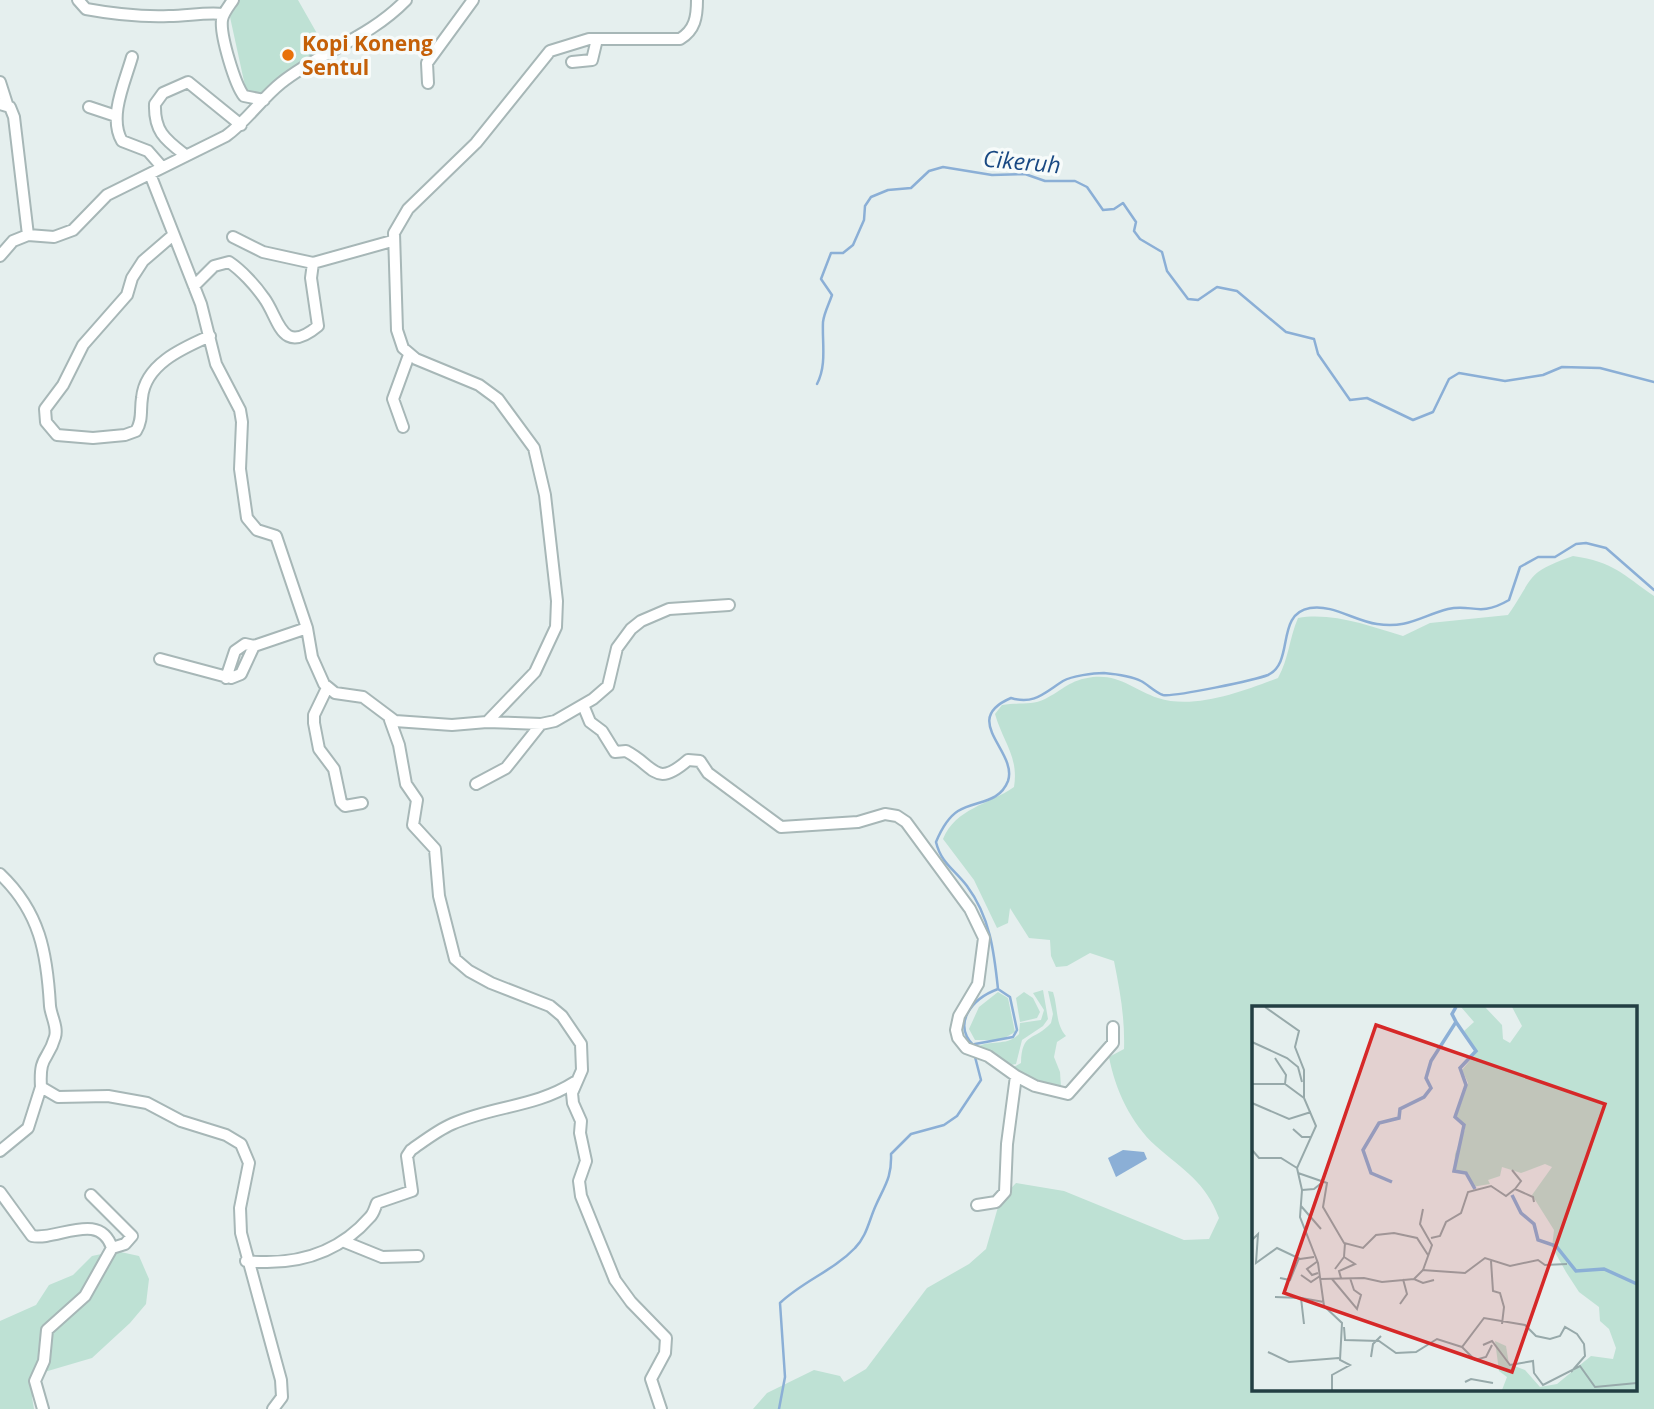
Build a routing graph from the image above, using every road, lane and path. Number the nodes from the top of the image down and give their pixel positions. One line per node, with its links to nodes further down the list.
1 (78, 0): 7 (street)
2 (233, 0): 7 (street)
3 (406, 0): 13 (street)
4 (473, 0): 12 (street)
5 (689, 0): 6 (street)
6 (697, 6): 8 (street)
7 (224, 14): 13 (street)
8 (597, 39): 10 (street); 24 (street)
9 (132, 57): 16 (street)
10 (572, 62)
11 (0, 82): 14 (street)
12 (428, 83)
13 (264, 100): 17 (street)
14 (3, 104): 21 (street)
15 (89, 107): 16 (street)
16 (116, 116): 19 (street)
17 (241, 125): 18 (street); 18 (street)
18 (184, 154): 19 (street)
19 (162, 167): 20 (street)
20 (150, 174): 21 (street); 22 (street)
21 (28, 235): 25 (street)
22 (172, 236): 27 (street); 28 (street)
23 (233, 237): 26 (street)
24 (392, 241): 26 (street); 29 (street)
25 (0, 256)
26 (313, 263): 27 (street)
27 (194, 286): 28 (street)
28 (210, 335): 32 (street)
29 (409, 355): 30 (street); 37 (street)
30 (403, 428)
31 (729, 604): 35 (street)
32 (307, 628): 33 (street); 34 (street)
33 (160, 660)
34 (327, 688): 36 (street); 40 (street)
35 (583, 705): 38 (street); 43 (street)
36 (390, 720): 37 (street); 44 (street)
37 (487, 722): 38 (street)
38 (541, 724): 39 (street)
39 (476, 784)
40 (362, 803)
41 (0, 874): 45 (street)
42 (1113, 1027): 43 (street)
43 (1016, 1076): 49 (street)
44 (575, 1082): 50 (street); 56 (street)
45 (41, 1087): 46 (street); 53 (street)
46 (0, 1151)
47 (0, 1192): 51 (street)
48 (91, 1195): 51 (street)
49 (977, 1205)
50 (345, 1242): 52 (street); 53 (street)
51 (112, 1248): 54 (street)
52 (418, 1256)
53 (246, 1261): 55 (street)
54 (43, 1409)
55 (273, 1409)
56 (661, 1409)

